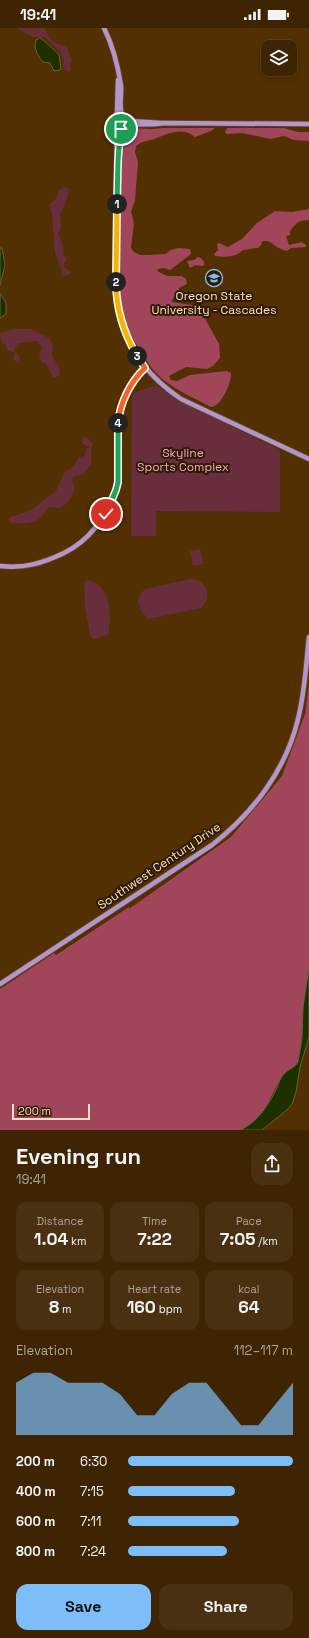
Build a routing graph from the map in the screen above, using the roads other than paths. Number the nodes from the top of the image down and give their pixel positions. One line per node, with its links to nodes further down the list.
1 (104, 28): 2 (main road)
2 (119, 76): 3 (main road); 4 (main road)
3 (115, 117): 4 (main road); 7 (main road)
4 (124, 118): 5 (main road); 8 (main road)
5 (163, 123): 6 (main road); 8 (main road)
6 (309, 124)
7 (114, 128): 8 (main road); 9 (main road)
8 (124, 128): 9 (main road)
9 (118, 161): 10 (main road)
10 (145, 368): 11 (main road); 12 (main road)
11 (309, 459)
12 (0, 566)
13 (309, 637): 14 (main road, Southwest Century Drive)
14 (0, 984)

